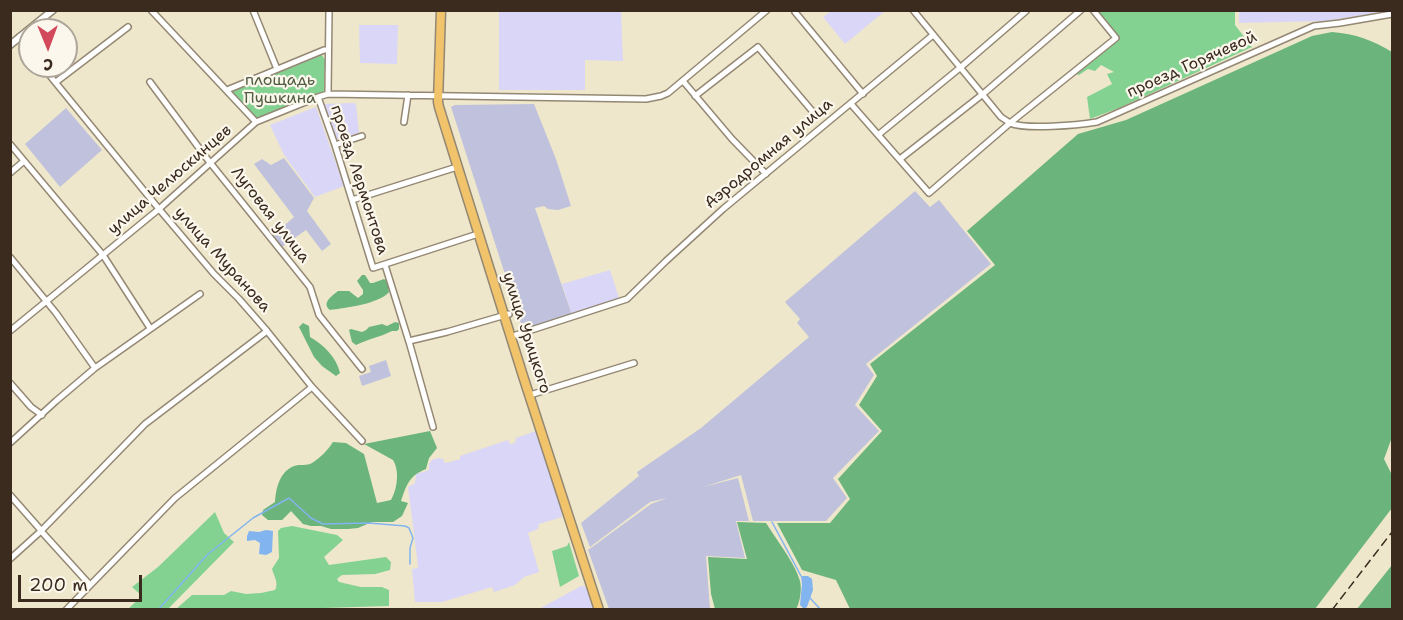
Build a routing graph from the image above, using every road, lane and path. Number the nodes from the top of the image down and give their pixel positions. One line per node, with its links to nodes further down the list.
1 (151, 10): 21 (street)
2 (254, 10): 16 (street)
3 (329, 10): 14 (street)
4 (441, 10): 26 (highway, улица Урицкого)
5 (767, 10): 18 (street, улица Челюскинцев)
6 (913, 10): 13 (street)
7 (1026, 10): 15 (street)
8 (1081, 10): 24 (street)
9 (1093, 10): 33 (street)
10 (795, 12): 23 (street)
11 (1392, 14): 33 (street, проезд Горячевой)
12 (128, 27): 19 (street)
13 (933, 35): 15 (street); 23 (street, Аэродромная улица)
14 (328, 50): 16 (street); 22 (street)
15 (961, 67): 24 (street); 34 (street)
16 (277, 69): 21 (street)
17 (52, 78): 19 (street, улица Муранова)
18 (682, 81): 26 (street, улица Челюскинцев); 27 (street)
19 (56, 82): 45 (street, улица Муранова)
20 (150, 82): 40 (street, Луговая улица)
21 (227, 90): 31 (street)
22 (328, 94): 25 (street, улица Челюскинцев); 28 (street, улица Челюскинцев)
23 (863, 94): 29 (street, Аэродромная улица)
24 (983, 94): 33 (street); 38 (street)
25 (408, 95): 26 (street, улица Челюскинцев); 32 (street)
26 (439, 96): 41 (highway, улица Урицкого); 52 (highway, улица Урицкого)
27 (696, 96): 30 (street); 43 (street)
28 (318, 97): 31 (street, улица Челюскинцев); 37 (street, проезд Лермонтова)
29 (851, 104): 34 (street); 43 (street, Аэродромная улица)
30 (813, 112)
31 (256, 122): 40 (street, улица Челюскинцев)
32 (404, 122)
33 (1010, 123): 38 (street)
34 (878, 135): 38 (street)
35 (362, 136): 37 (street)
36 (10, 144): 39 (street)
37 (335, 145): 44 (street, проезд Лермонтова)
38 (900, 159)
39 (24, 161): 42 (street); 47 (street)
40 (211, 162): 45 (street, улица Челюскинцев); 60 (street, Луговая улица)
41 (457, 167): 44 (street); 46 (highway, улица Урицкого)
42 (10, 173)
43 (766, 174): 56 (street, Аэродромная улица)
44 (352, 200): 49 (street, проезд Лермонтова)
45 (159, 209): 47 (street, улица Челюскинцев); 55 (street, улица Муранова)
46 (478, 234): 49 (street); 52 (highway, улица Урицкого)
47 (103, 255): 51 (street, улица Челюскинцев); 53 (street)
48 (10, 257): 51 (street)
49 (385, 265): 57 (street, проезд Лермонтова)
50 (200, 294): 53 (street)
51 (46, 301): 54 (street, улица Челюскинцев); 59 (street)
52 (507, 315): 56 (highway, улица Урицкого); 57 (street); 63 (highway, улица Урицкого)
53 (150, 328): 59 (street)
54 (10, 331)
55 (267, 331): 62 (street, улица Муранова); 69 (street)
56 (516, 335): 63 (highway, улица Урицкого)
57 (409, 341): 65 (street, проезд Лермонтова)
58 (634, 363): 63 (street)
59 (95, 368): 64 (street)
60 (362, 369)
61 (10, 383): 64 (street)
62 (312, 387): 66 (street, улица Муранова); 72 (street)
63 (532, 395): 71 (highway, улица Урицкого)
64 (42, 415): 67 (street)
65 (433, 427)
66 (362, 441)
67 (10, 442)
68 (10, 495): 69 (street)
69 (41, 531): 70 (street); 72 (street)
70 (10, 559)
71 (591, 578): 74 (highway); 75 (highway)
72 (90, 585): 73 (street)
73 (66, 609)
74 (599, 609)
75 (604, 609)

